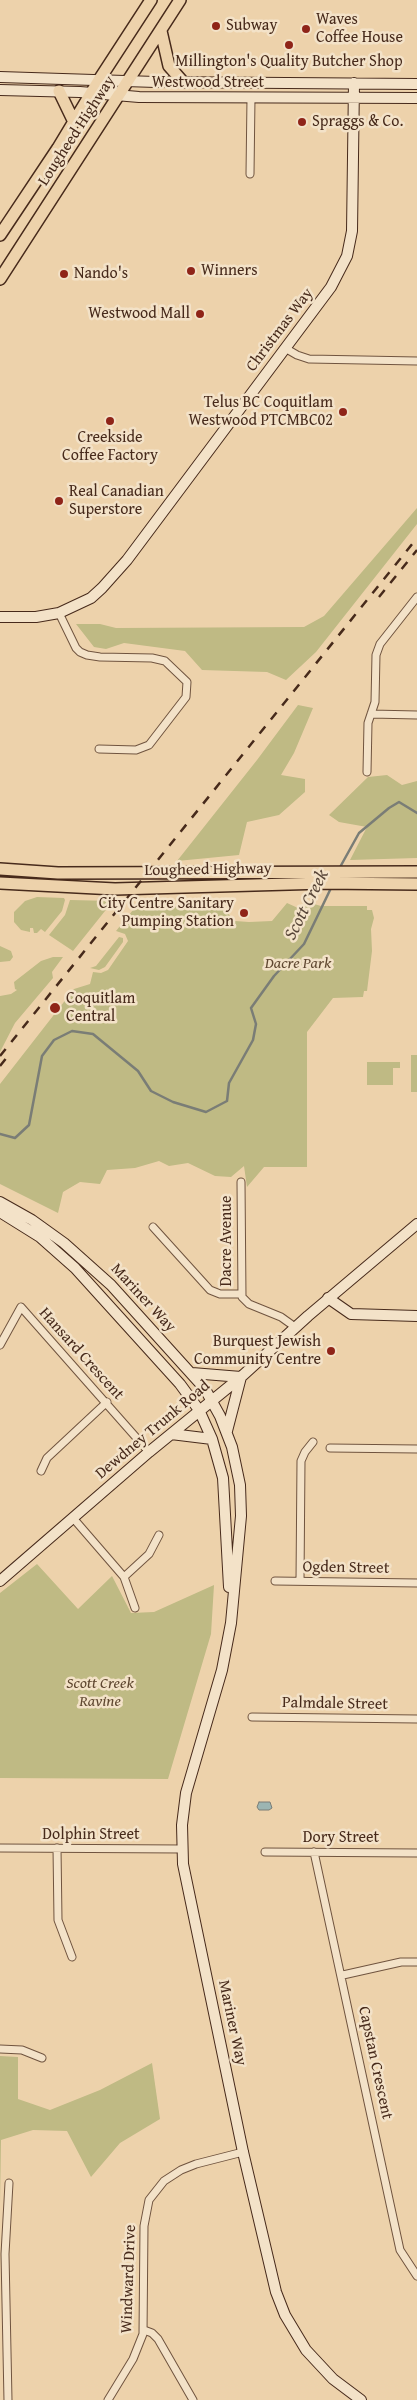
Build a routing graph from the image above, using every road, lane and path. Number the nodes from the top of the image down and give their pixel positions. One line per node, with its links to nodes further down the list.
1 (151, 0): 5 (main road, Lougheed Highway)
2 (180, 0): 3 (main road, Lougheed Highway)
3 (161, 31): 6 (main road, Lougheed Highway); 7 (main road)
4 (0, 77): 5 (main road, Westwood Street)
5 (99, 80): 6 (main road, Westwood Street); 12 (main road, Lougheed Highway)
6 (129, 81): 7 (main road, Westwood Street); 13 (main road, Lougheed Highway)
7 (182, 82): 8 (main road, Westwood Street)
8 (354, 83): 9 (main road, Westwood Street); 15 (main road, Christmas Way)
9 (417, 84)
10 (0, 90): 11 (main road, Westwood Street)
11 (59, 91): 12 (main road, Westwood Street); 17 (main road)
12 (91, 93): 13 (main road, Westwood Street); 17 (main road, Lougheed Highway)
13 (120, 96): 14 (main road, Westwood Street); 20 (main road, Lougheed Highway)
14 (250, 98): 15 (main road, Westwood Street); 18 (street)
15 (354, 98): 16 (main road, Westwood Street); 21 (main road, Christmas Way)
16 (417, 98)
17 (74, 122): 19 (main road, Lougheed Highway)
18 (250, 174)
19 (0, 235)
20 (0, 279)
21 (285, 348): 22 (street); 24 (main road, Christmas Way)
22 (417, 361)
23 (417, 598): 26 (street)
24 (59, 613): 25 (main road, Christmas Way); 28 (street)
25 (0, 617)
26 (371, 714): 27 (street); 29 (street)
27 (417, 715)
28 (99, 750)
29 (368, 772)
30 (0, 869): 31 (main road, Lougheed Highway)
31 (417, 872)
32 (0, 883): 33 (main road, Lougheed Highway)
33 (417, 884)
34 (241, 1182): 40 (street, Dacre Avenue)
35 (0, 1202): 37 (main road, Mariner Way)
36 (0, 1212): 37 (main road, Mariner Way)
37 (29, 1224): 45 (main road, Mariner Way); 49 (main road, Mariner Way)
38 (417, 1224): 41 (main road, Dewdney Trunk Road)
39 (153, 1227): 40 (street)
40 (242, 1294): 43 (street, Dacre Avenue)
41 (328, 1298): 42 (main road); 43 (main road, Dewdney Trunk Road)
42 (417, 1316)
43 (295, 1327): 46 (main road, Dewdney Trunk Road)
44 (0, 1345): 48 (street, Hansard Crescent)
45 (192, 1373): 46 (main road); 47 (main road, Mariner Way)
46 (242, 1377): 47 (main road, Dewdney Trunk Road); 50 (main road)
47 (212, 1400): 49 (main road, Dewdney Trunk Road); 50 (main road, Mariner Way)
48 (107, 1402): 56 (street, Hansard Crescent); 57 (street)
49 (199, 1410): 51 (main road, Dewdney Trunk Road); 52 (main road, Mariner Way)
50 (227, 1431): 66 (main road, Mariner Way)
51 (171, 1434): 52 (main road); 56 (main road, Dewdney Trunk Road)
52 (212, 1439): 66 (main road, Mariner Way)
53 (313, 1442): 63 (street)
54 (330, 1448): 55 (street)
55 (417, 1450)
56 (149, 1452): 58 (main road, Dewdney Trunk Road)
57 (41, 1471)
58 (73, 1518): 60 (street); 61 (main road, Dewdney Trunk Road)
59 (159, 1535): 60 (street)
60 (124, 1577): 65 (street)
61 (0, 1581)
62 (275, 1581): 63 (street, Ogden Street)
63 (300, 1581): 64 (street, Ogden Street)
64 (417, 1583)
65 (135, 1608)
66 (231, 1623): 71 (main road, Mariner Way)
67 (252, 1717): 68 (street, Palmdale Street)
68 (417, 1719)
69 (0, 1848): 70 (street, Dolphin Street)
70 (57, 1848): 71 (street, Dolphin Street); 75 (street)
71 (182, 1849): 80 (main road, Mariner Way)
72 (265, 1852): 73 (street, Dory Street)
73 (314, 1852): 74 (street, Dory Street); 77 (street, Capstan Crescent)
74 (417, 1853)
75 (72, 1957)
76 (417, 1962): 77 (street)
77 (342, 1975): 82 (street, Capstan Crescent)
78 (0, 2049): 79 (street)
79 (42, 2058)
80 (243, 2152): 83 (street, Windward Drive); 87 (main road, Mariner Way)
81 (9, 2183): 84 (street)
82 (417, 2276)
83 (144, 2330): 85 (street, Windward Drive); 86 (street)
84 (8, 2400)
85 (108, 2400)
86 (193, 2400)
87 (361, 2400)

